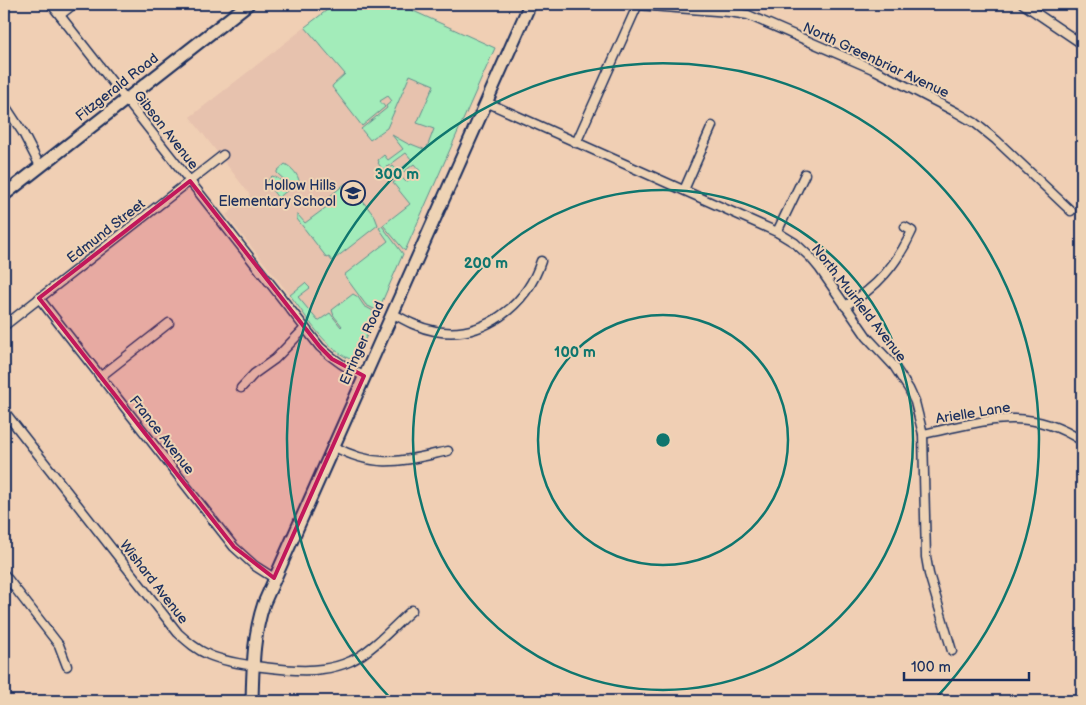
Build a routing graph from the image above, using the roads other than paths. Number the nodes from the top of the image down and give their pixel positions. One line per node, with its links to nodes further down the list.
1 (51, 4): 7 (street, Gibson Avenue)
2 (74, 4): 7 (street)
3 (248, 4): 9 (street, Fitzgerald Road)
4 (530, 4): 10 (street, Erringer Road)
5 (638, 4): 13 (street); 20 (street, North Greenbriar Avenue)
6 (1023, 4): 8 (street)
7 (60, 15): 9 (street, Gibson Avenue)
8 (1082, 44)
9 (126, 99): 15 (street, Fitzgerald Road); 17 (street, Gibson Avenue)
10 (486, 102): 13 (street, North Muirfield Avenue); 26 (street, Erringer Road)
11 (4, 104): 15 (street)
12 (712, 126): 18 (street)
13 (576, 143): 18 (street, North Muirfield Avenue)
14 (223, 155): 17 (street, Edmund Street)
15 (40, 166): 19 (street, Fitzgerald Road)
16 (805, 174): 22 (street)
17 (190, 181): 24 (street, Edmund Street); 29 (street, Gibson Avenue)
18 (684, 190): 22 (street, North Muirfield Avenue)
19 (4, 194)
20 (1071, 211)
21 (905, 227): 25 (street)
22 (776, 232): 25 (street, North Muirfield Avenue)
23 (541, 261): 26 (street)
24 (39, 298): 28 (street, Edmund Street); 30 (street, France Avenue)
25 (845, 306): 34 (street, North Muirfield Avenue)
26 (392, 313): 31 (street, Erringer Road)
27 (169, 323): 30 (street)
28 (4, 326)
29 (305, 328): 31 (street, Gibson Avenue); 32 (street)
30 (100, 376): 39 (street, France Avenue)
31 (364, 376): 36 (street, Erringer Road)
32 (241, 388)
33 (4, 411): 42 (street, Wishard Avenue)
34 (923, 434): 35 (street, Arielle Lane); 41 (street, North Muirfield Avenue)
35 (1082, 441)
36 (333, 446): 37 (street); 39 (street, Erringer Road)
37 (448, 450)
38 (4, 574): 43 (street)
39 (274, 578): 42 (street, Erringer Road)
40 (412, 610): 42 (street, Wishard Avenue)
41 (952, 651)
42 (253, 665): 44 (street, Erringer Road)
43 (67, 666)
44 (252, 701)

